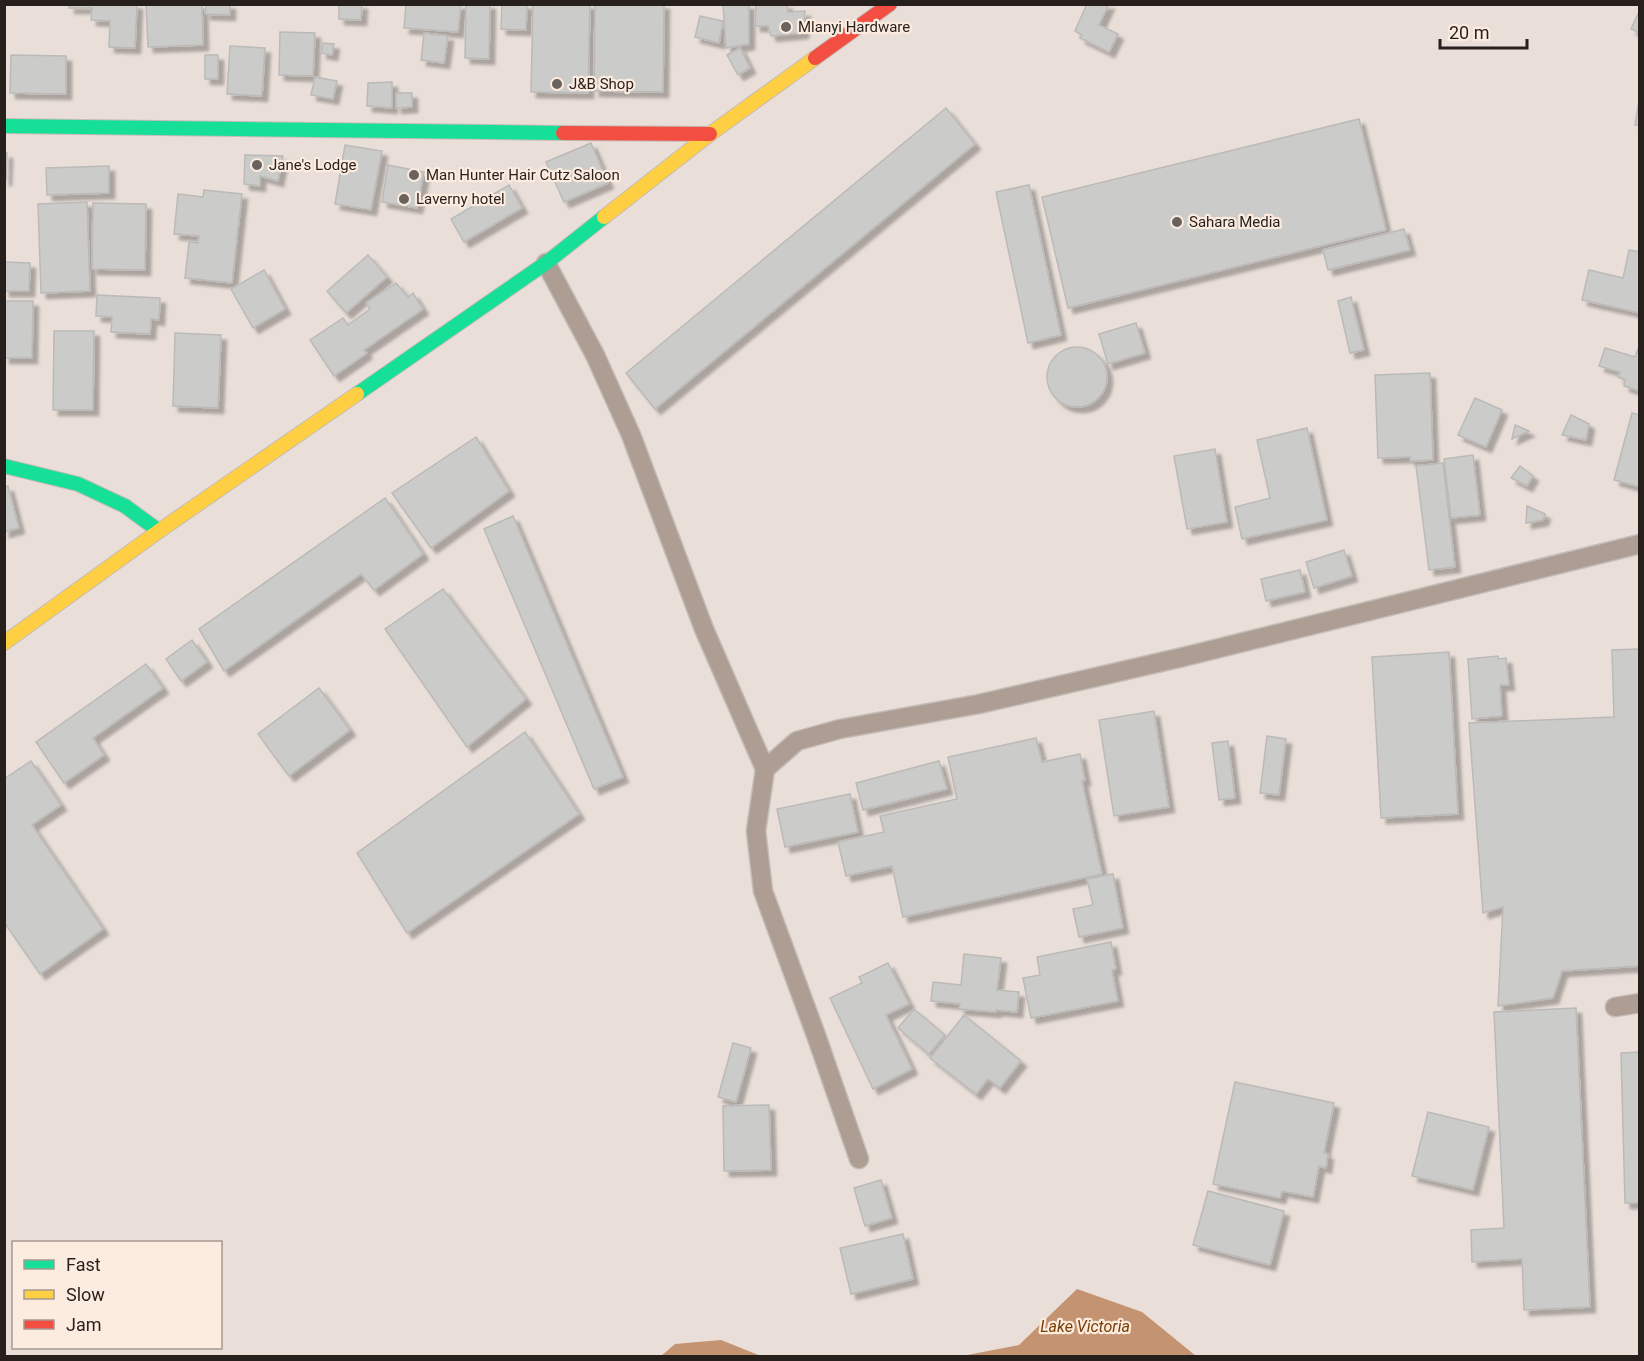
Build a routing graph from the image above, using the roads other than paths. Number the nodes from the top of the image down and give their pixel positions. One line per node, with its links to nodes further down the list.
1 (890, 4): 3 (street)
2 (4, 126): 3 (street)
3 (710, 134): 4 (street)
4 (546, 264): 6 (street); 9 (lane)
5 (4, 466): 6 (street)
6 (159, 531): 8 (street)
7 (1640, 544): 9 (lane)
8 (4, 643)
9 (765, 769): 12 (lane)
10 (1640, 1003): 11 (lane)
11 (1615, 1007)
12 (859, 1160)

